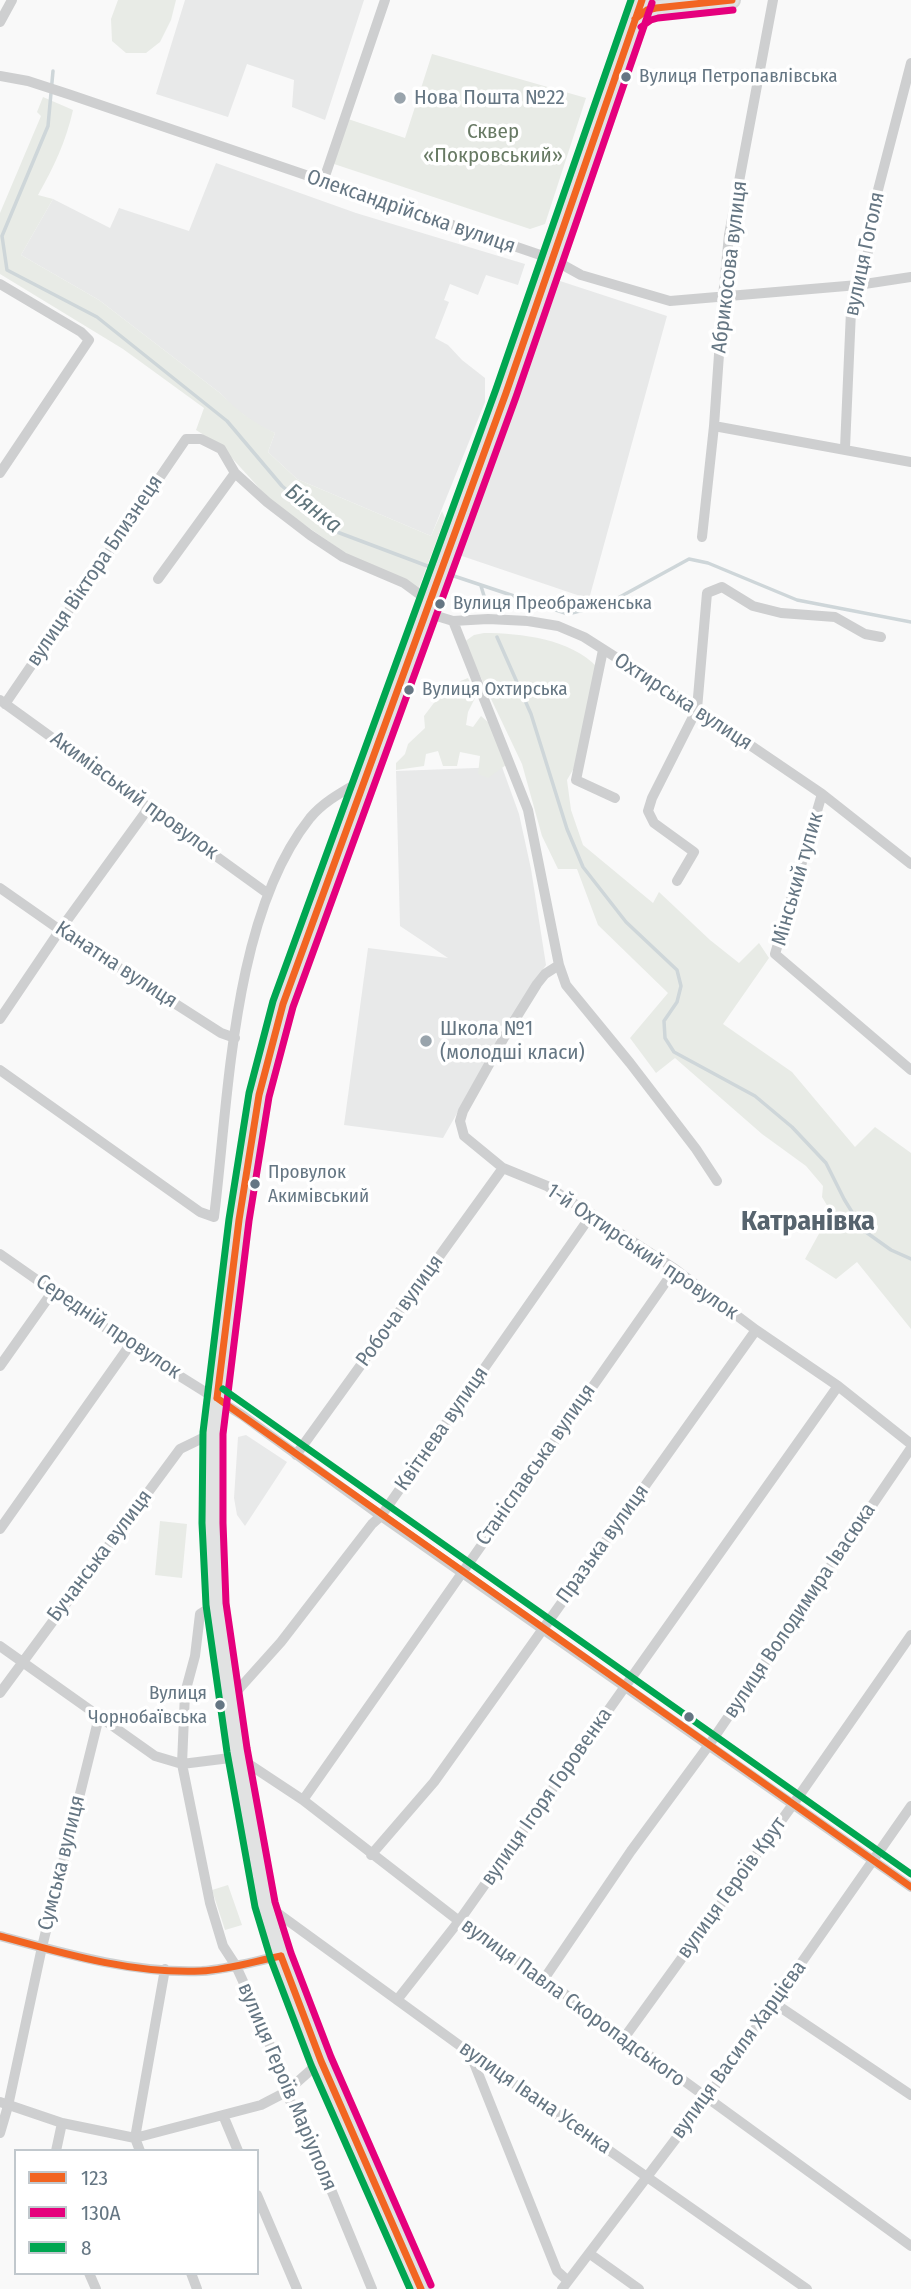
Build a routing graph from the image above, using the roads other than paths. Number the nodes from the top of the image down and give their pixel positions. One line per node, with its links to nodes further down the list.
1 (12, 0): 7 (street)
2 (385, 0): 10 (street)
3 (642, 0): 6 (main road, вулиця Героїв Маріуполя)
4 (732, 0): 6 (main road)
5 (773, 0): 15 (street, Абрикосова вулиця)
6 (635, 19): 11 (main road, вулиця Героїв Маріуполя)
7 (0, 22)
8 (911, 63): 14 (street, вулиця Гоголя)
9 (0, 76): 10 (street, Олександрійська вулиця)
10 (323, 182): 11 (street, Олександрійська вулиця)
11 (552, 259): 15 (street, Олександрійська вулиця); 24 (main road, вулиця Героїв Маріуполя)
12 (911, 277): 14 (street, Олександрійська вулиця)
13 (0, 284): 20 (street)
14 (858, 285): 15 (street, Олександрійська вулиця); 18 (street, вулиця Гоголя)
15 (723, 297): 16 (street, Абрикосова вулиця)
16 (714, 426): 18 (street); 22 (street, Абрикосова вулиця)
17 (186, 439): 21 (street, Охтирська вулиця); 28 (street, вулиця Віктора Близнеця)
18 (845, 449): 19 (street)
19 (911, 462)
20 (0, 473)
21 (235, 473): 23 (street); 24 (street, Охтирська вулиця)
22 (702, 537)
23 (158, 579)
24 (430, 601): 25 (street, Охтирська вулиця); 30 (main road, вулиця Героїв Маріуполя)
25 (453, 621): 27 (street, Охтирська вулиця); 39 (street)
26 (881, 637): 29 (street)
27 (603, 650): 29 (street, Охтирська вулиця); 32 (street)
28 (2, 702): 33 (street, Акимівський провулок)
29 (697, 709): 31 (street, Охтирська вулиця); 35 (street)
30 (366, 778): 37 (street); 54 (main road, вулиця Героїв Маріуполя)
31 (822, 794): 34 (street, Охтирська вулиця); 43 (street, Мінський тупик)
32 (615, 798)
33 (150, 807): 37 (street, Акимівський провулок); 38 (street)
34 (911, 864)
35 (677, 881)
36 (0, 888): 38 (street, Канатна вулиця)
37 (267, 893): 41 (street)
38 (60, 930): 40 (street); 41 (street, Канатна вулиця)
39 (559, 965): 44 (street, 1-й Охтирський провулок); 45 (street)
40 (0, 1019)
41 (235, 1038): 42 (street)
42 (0, 1070)
43 (911, 1070)
44 (503, 1168): 46 (street, 1-й Охтирський провулок); 57 (street, Робоча вулиця)
45 (717, 1181)
46 (592, 1214): 48 (street, 1-й Охтирський провулок); 58 (street, Квітнева вулиця)
47 (0, 1254): 49 (street, Середній провулок)
48 (676, 1269): 50 (street, 1-й Охтирський провулок); 60 (street, Станіславська вулиця)
49 (53, 1291): 51 (street, Середній провулок); 52 (street)
50 (756, 1330): 53 (street, 1-й Охтирський провулок); 62 (street, Празька вулиця)
51 (130, 1345): 54 (street, Середній провулок); 59 (street)
52 (0, 1366)
53 (838, 1386): 56 (street, 1-й Охтирський провулок); 66 (street, вулиця Ігоря Горовенка)
54 (217, 1398): 55 (main road, вулиця Героїв Маріуполя); 57 (street, Середній провулок)
55 (213, 1433): 61 (main road, вулиця Героїв Маріуполя); 65 (street, Бучанська вулиця)
56 (911, 1446): 70 (street, вулиця Володимира Івасюка)
57 (296, 1455): 58 (street, Середній провулок)
58 (381, 1516): 60 (street, Середній провулок); 68 (street, Квітнева вулиця)
59 (0, 1529)
60 (461, 1571): 62 (street, Середній провулок); 73 (street, Станіславська вулиця)
61 (216, 1604): 68 (main road, вулиця Героїв Маріуполя); 72 (street, вулиця Героїв Маріуполя)
62 (542, 1628): 66 (street, Середній провулок); 76 (street, Празька вулиця)
63 (911, 1634): 74 (street, вулиця Героїв Крут)
64 (0, 1646): 65 (street)
65 (21, 1662): 67 (street, Бучанська вулиця); 69 (street)
66 (626, 1686): 70 (street, Середній провулок); 80 (street, вулиця Ігоря Горовенка)
67 (0, 1693)
68 (229, 1700): 71 (main road, вулиця Героїв Маріуполя)
69 (99, 1717): 72 (street); 82 (street, Сумська вулиця)
70 (709, 1745): 74 (street, Середній провулок); 86 (street, вулиця Володимира Івасюка)
71 (238, 1756): 72 (street); 73 (street, вулиця Павла Скоропадського); 79 (main road, вулиця Героїв Маріуполя)
72 (182, 1765): 84 (street, вулиця Героїв Маріуполя)
73 (303, 1800): 76 (street, вулиця Павла Скоропадського)
74 (794, 1803): 77 (street, Середній провулок); 89 (street, вулиця Героїв Крут)
75 (911, 1806): 77 (street, вулиця Василя Харцієва)
76 (371, 1855): 80 (street, вулиця Павла Скоропадського)
77 (872, 1860): 78 (street, Середній провулок); 88 (street, вулиця Василя Харцієва)
78 (911, 1887)
79 (265, 1905): 83 (main road, вулиця Героїв Маріуполя); 87 (street, вулиця Івана Усенка)
80 (459, 1921): 86 (street, вулиця Павла Скоропадського); 87 (street, вулиця Ігоря Горовенка)
81 (0, 1936): 82 (street)
82 (42, 1947): 85 (street); 95 (street, Сумська вулиця)
83 (281, 1956): 84 (street); 91 (main road, вулиця Героїв Маріуполя)
84 (236, 1966): 85 (street); 92 (street, вулиця Героїв Маріуполя)
85 (165, 1969): 99 (street)
86 (544, 1979): 89 (street, вулиця Павла Скоропадського)
87 (397, 2000): 90 (street, вулиця Івана Усенка)
88 (774, 2003): 93 (street); 94 (street, вулиця Василя Харцієва)
89 (624, 2038): 94 (street, вулиця Павла Скоропадського)
90 (470, 2053): 103 (street, вулиця Івана Усенка); 107 (street)
91 (321, 2062): 92 (street); 110 (main road, вулиця Героїв Маріуполя)
92 (286, 2092): 96 (street); 109 (street, вулиця Героїв Маріуполя)
93 (911, 2095)
94 (706, 2099): 103 (street, вулиця Василя Харцієва); 105 (street, вулиця Павла Скоропадського)
95 (4, 2104): 97 (street); 98 (street, Сумська вулиця)
96 (223, 2115): 99 (street); 102 (street)
97 (62, 2123): 99 (street); 100 (street)
98 (0, 2133)
99 (135, 2138): 101 (street)
100 (56, 2149)
101 (139, 2149)
102 (237, 2149)
103 (648, 2176): 106 (street, вулиця Василя Харцієва); 112 (street, вулиця Івана Усенка)
104 (259, 2200): 108 (street)
105 (911, 2246)
106 (590, 2254): 107 (street, вулиця Василя Харцієва); 111 (street)
107 (565, 2285)
108 (297, 2289)
109 (372, 2289)
110 (421, 2289)
111 (639, 2289)
112 (807, 2289)

